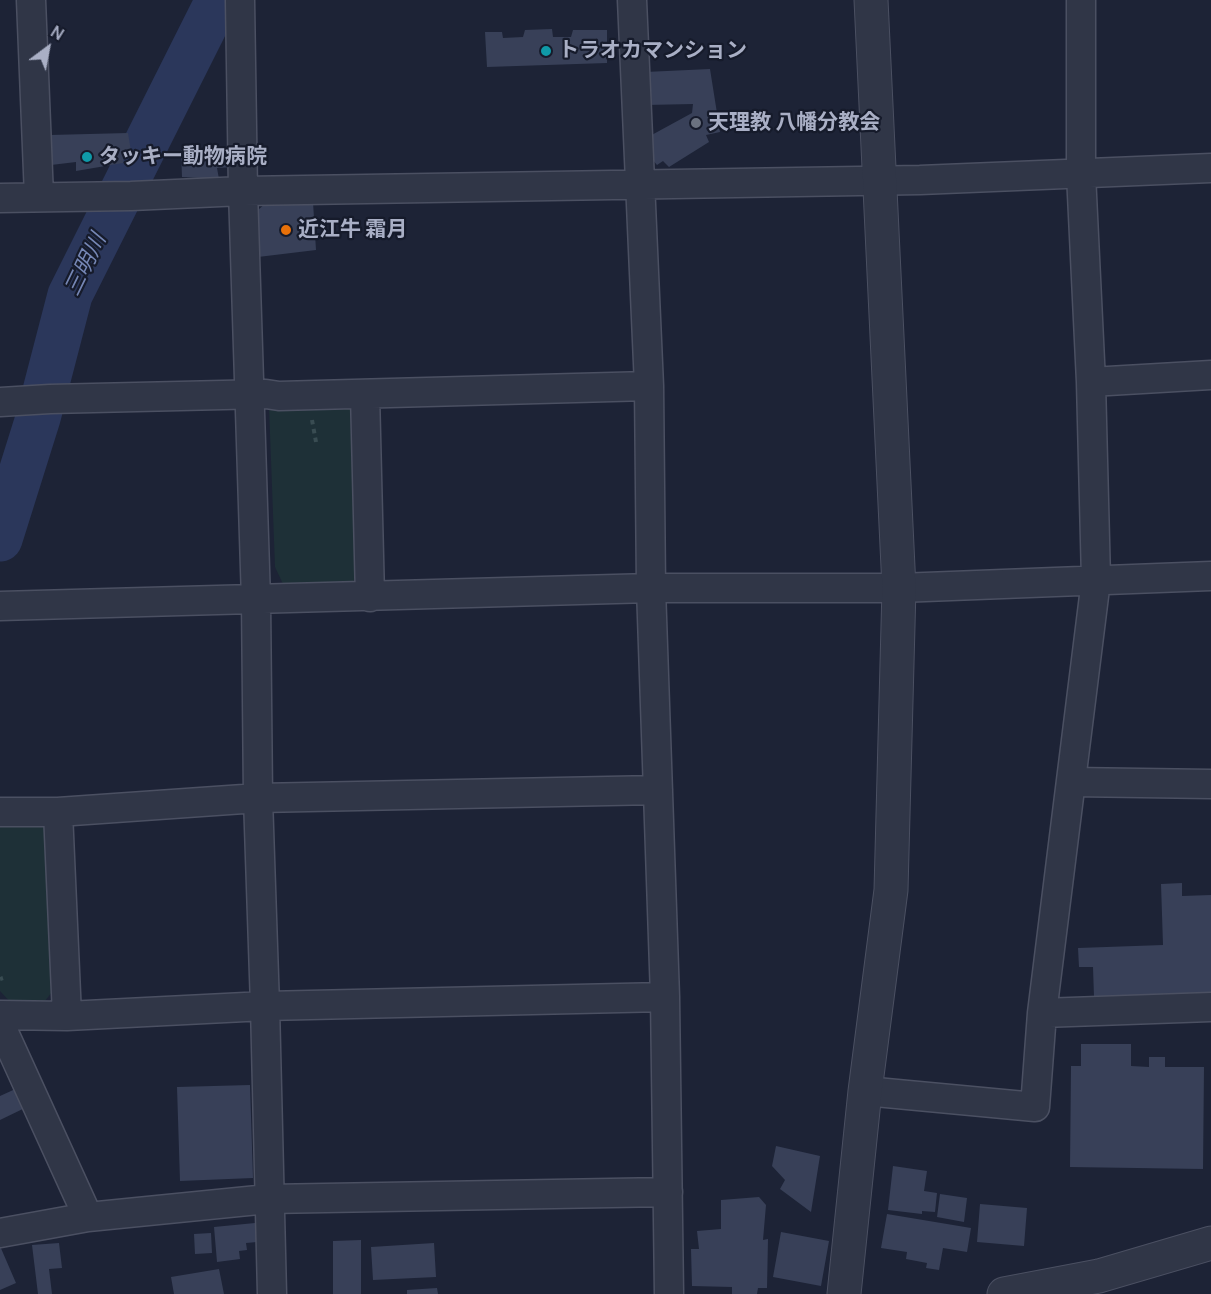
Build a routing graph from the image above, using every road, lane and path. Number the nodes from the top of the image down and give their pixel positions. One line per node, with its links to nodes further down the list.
1 (31, 0): 11 (street)
2 (240, 0): 10 (street)
3 (632, 0): 9 (street)
4 (871, 0): 8 (street)
5 (1081, 0): 7 (street)
6 (1211, 168): 7 (street)
7 (1081, 174): 8 (street); 14 (street)
8 (879, 180): 9 (street); 22 (street)
9 (642, 186): 10 (street); 15 (street)
10 (243, 191): 11 (street); 16 (street)
11 (39, 197): 12 (street)
12 (0, 198)
13 (1211, 375): 14 (street)
14 (1091, 382): 20 (street)
15 (650, 386): 17 (street); 21 (street)
16 (248, 394): 17 (street); 18 (street); 24 (street)
17 (365, 394): 23 (street)
18 (0, 402)
19 (1211, 576): 20 (street)
20 (1096, 580): 22 (street); 26 (street)
21 (651, 588): 22 (street); 23 (street); 28 (street)
22 (899, 588): 39 (street)
23 (369, 597): 24 (street)
24 (256, 600): 25 (street); 29 (street)
25 (0, 606)
26 (1072, 782): 27 (street); 35 (street)
27 (1211, 784)
28 (658, 790): 29 (street); 32 (street)
29 (258, 798): 31 (street); 33 (street)
30 (0, 812): 31 (street)
31 (58, 812): 37 (street)
32 (665, 997): 33 (street); 40 (street)
33 (266, 1006): 37 (street); 41 (street)
34 (1211, 1008): 35 (street)
35 (1042, 1013): 39 (street)
36 (0, 1015): 37 (street)
37 (67, 1016)
38 (0, 1024): 42 (street)
39 (865, 1091): 47 (street)
40 (668, 1192): 41 (street); 46 (street)
41 (268, 1199): 42 (street); 45 (street)
42 (88, 1217): 43 (street)
43 (0, 1233)
44 (1211, 1243): 48 (street)
45 (272, 1294)
46 (669, 1294)
47 (844, 1294)
48 (1004, 1294)

